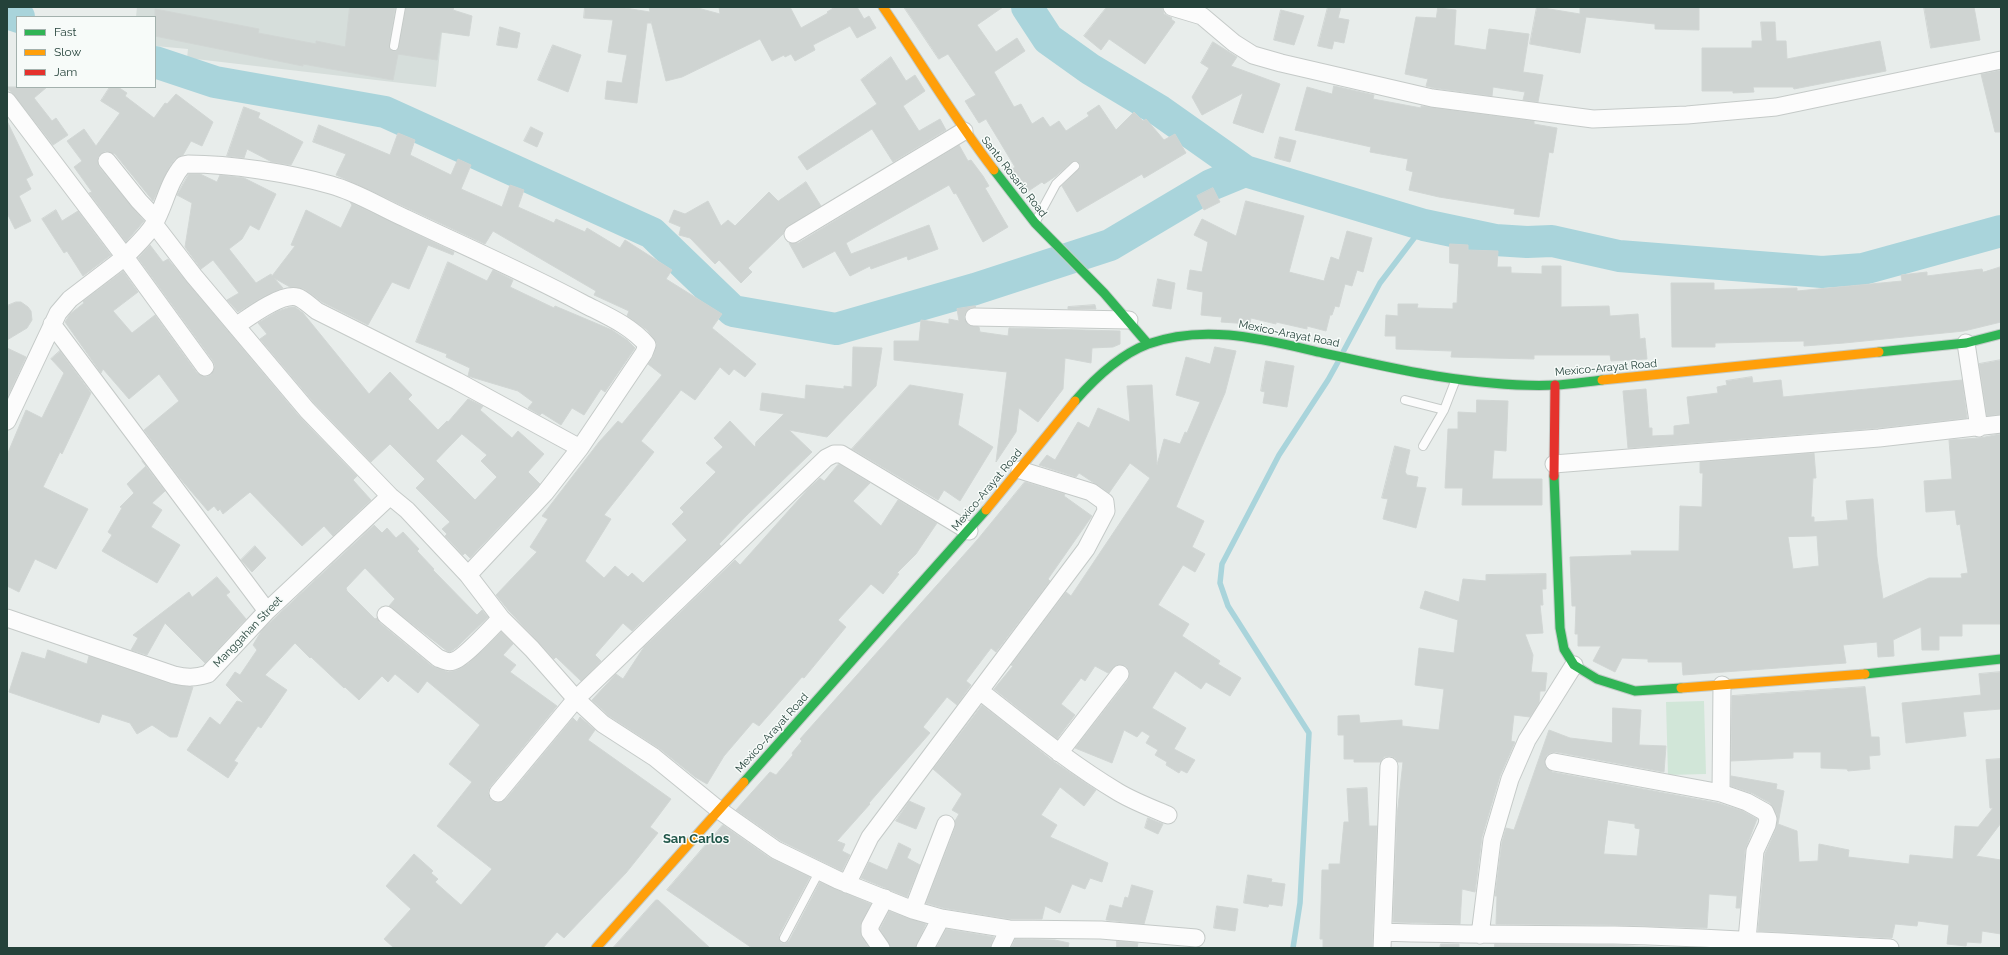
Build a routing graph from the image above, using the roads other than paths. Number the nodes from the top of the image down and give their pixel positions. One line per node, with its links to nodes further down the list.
1 (401, 7): 5 (lane)
2 (883, 7): 8 (main road, Santo Rosario Road)
3 (1172, 7): 4 (street)
4 (1205, 11): 6 (street)
5 (394, 46)
6 (2001, 60)
7 (7, 100): 14 (street)
8 (964, 131): 12 (main road, Santo Rosario Road); 13 (street)
9 (107, 161): 11 (street)
10 (1075, 166): 12 (lane)
11 (155, 222): 14 (street); 18 (street); 31 (street)
12 (1035, 223): 16 (main road, Santo Rosario Road)
13 (793, 234)
14 (125, 257): 17 (street); 22 (street)
15 (974, 317): 16 (street)
16 (1129, 320): 21 (main road, Santo Rosario Road)
17 (52, 324): 27 (street); 37 (street)
18 (236, 326): 31 (street); 34 (street)
19 (2001, 334): 20 (main road, Mexico-Arayat Road)
20 (1966, 343): 24 (main road, Mexico-Arayat Road); 29 (street)
21 (1148, 344): 23 (main road, Mexico-Arayat Road); 33 (main road, Mexico-Arayat Road)
22 (205, 367)
23 (1456, 378): 24 (main road, Mexico-Arayat Road); 26 (lane)
24 (1555, 385): 32 (main road)
25 (1405, 400): 26 (lane)
26 (1444, 410): 30 (lane)
27 (7, 420)
28 (2001, 424): 29 (street)
29 (1979, 428): 32 (street)
30 (1423, 446)
31 (580, 448): 36 (street)
32 (1554, 464): 42 (main road)
33 (1020, 470): 35 (main road, Mexico-Arayat Road); 45 (street)
34 (390, 496): 36 (street); 37 (street, Manggahan Street)
35 (969, 531): 46 (street); 52 (main road, Mexico-Arayat Road)
36 (468, 575): 40 (street)
37 (267, 610): 39 (street, Manggahan Street)
38 (386, 615): 40 (street)
39 (7, 618)
40 (501, 618): 46 (street)
41 (2001, 659): 44 (main road)
42 (1574, 665): 44 (main road); 61 (street)
43 (1120, 674): 47 (street)
44 (1722, 684): 51 (street)
45 (980, 691): 47 (street); 56 (street)
46 (576, 699): 50 (street); 52 (street)
47 (1058, 753): 53 (street)
48 (1554, 762): 51 (street)
49 (1389, 766): 64 (street)
50 (498, 793)
51 (1721, 793): 65 (street)
52 (718, 810): 55 (street); 66 (main road, Mexico-Arayat Road)
53 (1168, 815)
54 (946, 824): 58 (street)
55 (819, 872): 56 (street); 62 (lane)
56 (847, 884): 57 (street)
57 (885, 898): 58 (street); 67 (street)
58 (913, 910): 59 (street)
59 (941, 918): 60 (street); 68 (street)
60 (1009, 929): 63 (street); 69 (street)
61 (1480, 936): 64 (street); 65 (street)
62 (784, 938)
63 (1196, 938)
64 (1382, 940)
65 (1747, 940): 70 (street)
66 (596, 948)
67 (881, 948)
68 (925, 948)
69 (1000, 948)
70 (1890, 948)

